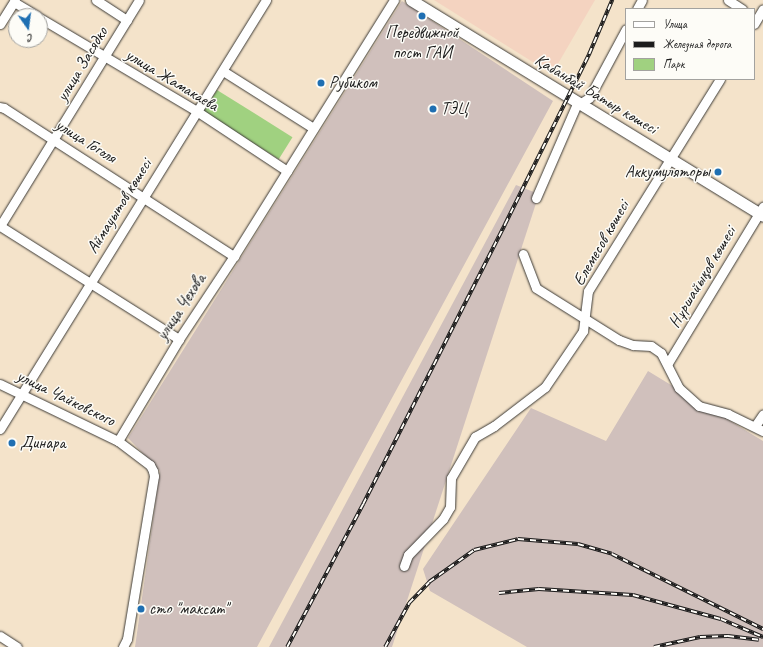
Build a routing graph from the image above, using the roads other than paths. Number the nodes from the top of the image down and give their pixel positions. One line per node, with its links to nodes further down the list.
1 (96, 0): 11 (street, улица Жамакаева)
2 (140, 0): 11 (street, улица Засядко)
3 (266, 0): 17 (street, Аймауытов көшесі)
4 (394, 0): 22 (street, улица Чехова)
5 (411, 0): 19 (main road, Қабанбай Батыр көшесі)
6 (728, 0): 9 (street)
7 (14, 1): 8 (street); 14 (street)
8 (25, 8)
9 (740, 8)
10 (763, 9): 12 (street)
11 (127, 20): 16 (street, улица Засядко)
12 (757, 20)
13 (48, 23): 16 (street, улица Жамакаева)
14 (0, 24)
15 (625, 31): 19 (street)
16 (105, 58): 21 (street, улица Жамакаева); 23 (street, улица Засядко)
17 (223, 71): 21 (street, Аймауытов көшесі); 22 (street, улица Жамакаева)
18 (719, 80): 24 (street, Елемесов көшесі)
19 (579, 104): 24 (main road, Қабанбай Батыр көшесі); 27 (street)
20 (0, 107): 23 (street, улица Гоголя)
21 (198, 112): 25 (street, улица Жамакаева); 26 (street, Аймауытов көшесі)
22 (313, 128): 25 (street, улица Чехова)
23 (54, 140): 26 (street, улица Гоголя); 29 (street, улица Засядко)
24 (670, 159): 28 (main road, Қабанбай Батыр көшесі); 33 (street, Елемесов көшесі)
25 (287, 172): 31 (street, улица Чехова)
26 (143, 196): 31 (street, улица Гоголя); 32 (street, Аймауытов көшесі)
27 (536, 198)
28 (762, 212): 35 (street, Нұршайықов көшесі)
29 (0, 226): 32 (street)
30 (523, 254): 33 (street)
31 (234, 256): 34 (street, улица Чехова)
32 (89, 283): 34 (street); 37 (street, Аймауытов көшесі)
33 (585, 318): 35 (street); 42 (street, Елемесов көшесі)
34 (179, 339): 41 (street, улица Чехова)
35 (668, 363): 40 (street)
36 (0, 384): 37 (street, улица Чайковского)
37 (22, 394): 39 (street, Аймауытов көшесі); 41 (street, улица Чайковского)
38 (763, 414): 40 (street)
39 (0, 428)
40 (759, 429)
41 (118, 441): 45 (street)
42 (404, 566)
43 (0, 636): 44 (street)
44 (17, 647)
45 (123, 647)

